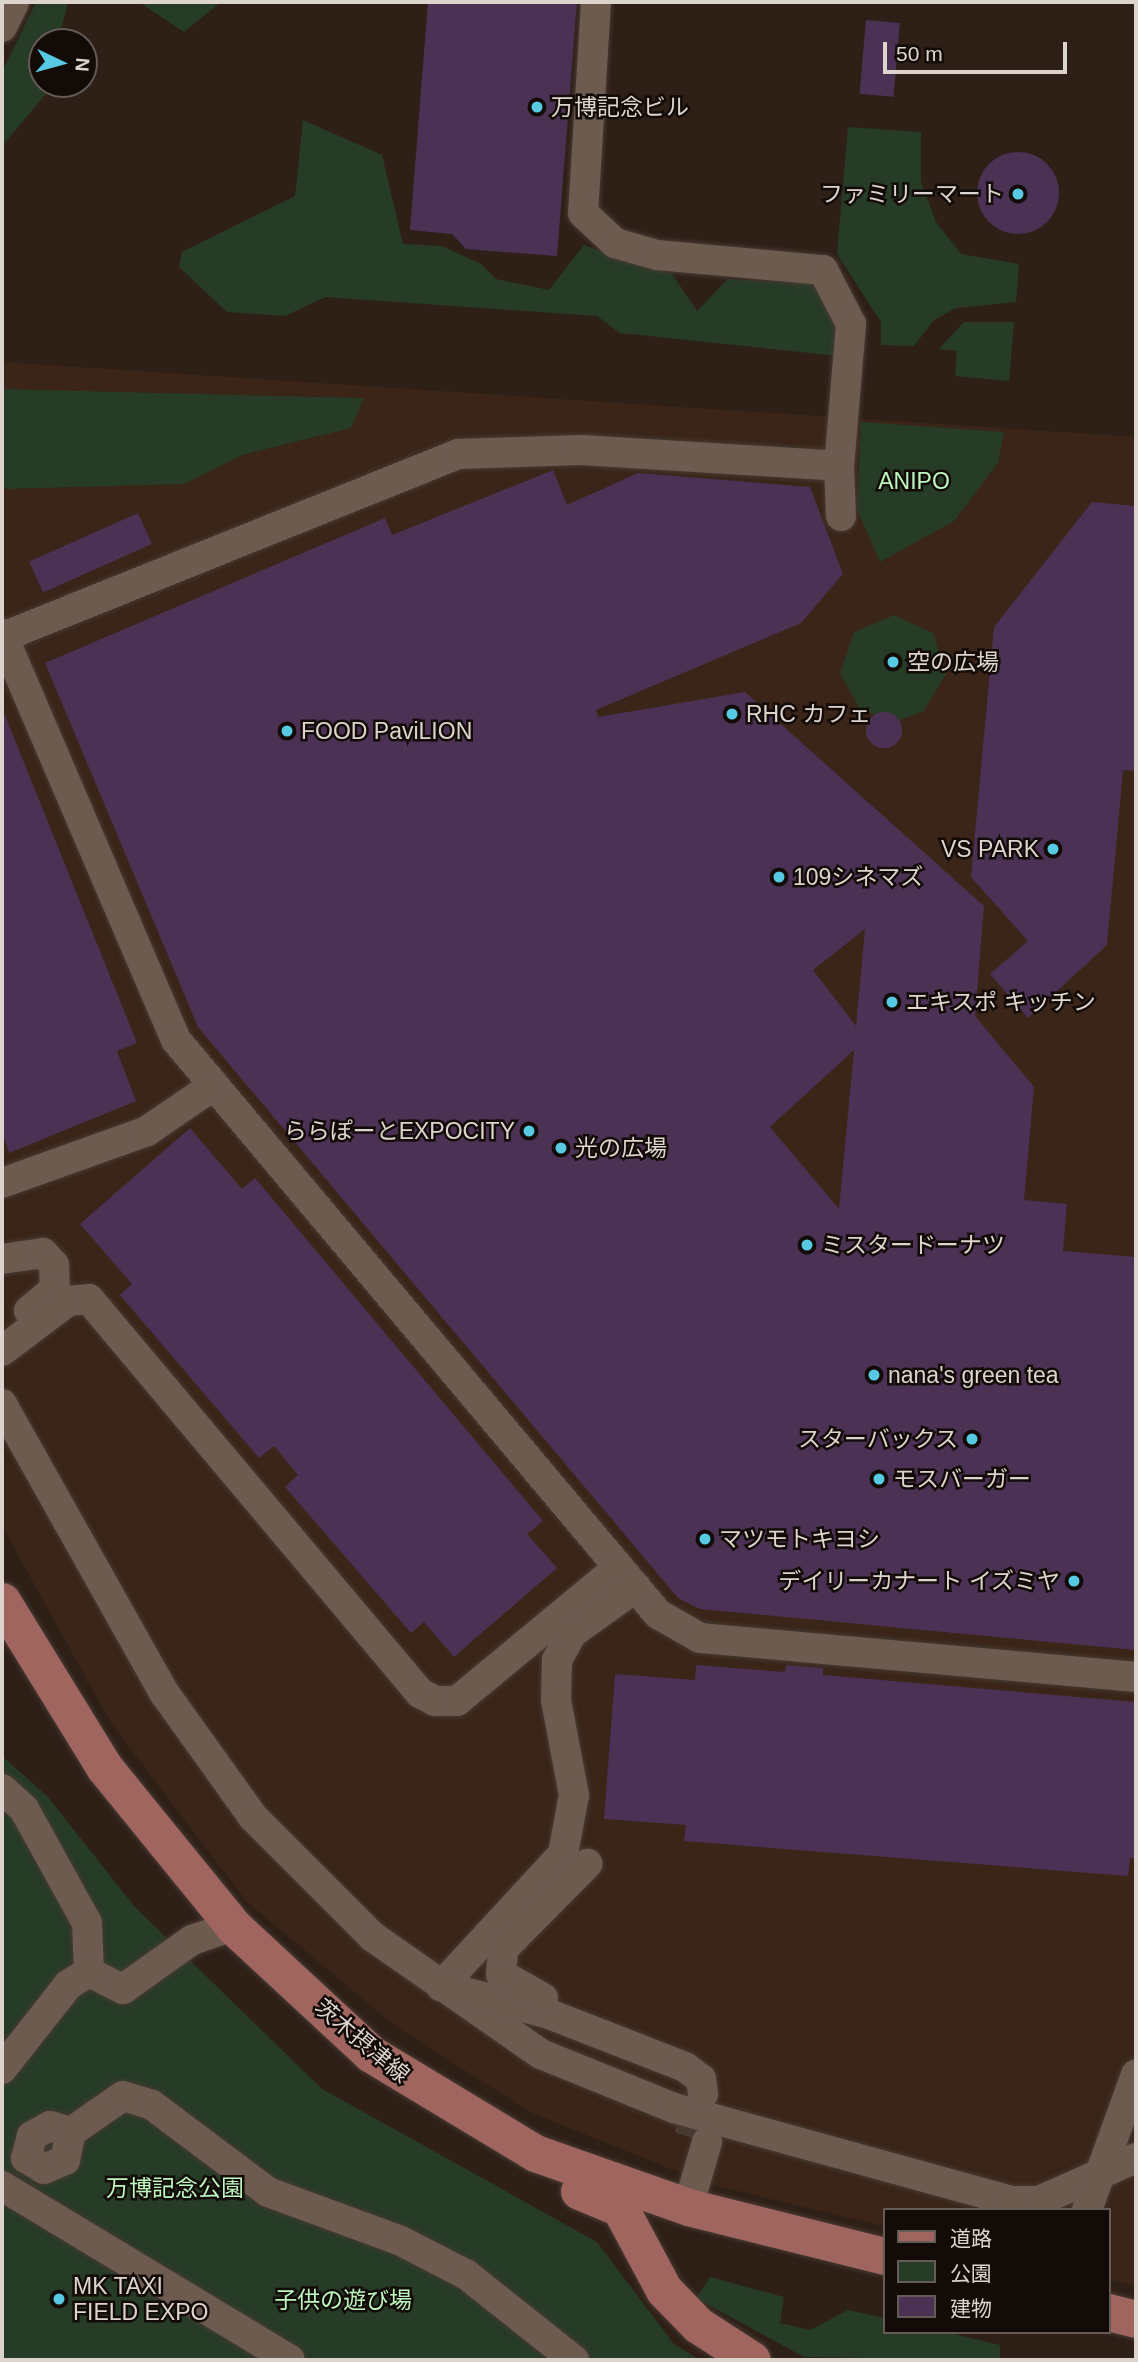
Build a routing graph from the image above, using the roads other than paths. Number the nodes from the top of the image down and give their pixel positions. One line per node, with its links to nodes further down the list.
1 (14, 2): 3 (lane)
2 (596, 2): 4 (lane)
3 (2, 27)
4 (839, 466): 5 (lane); 6 (lane)
5 (841, 516)
6 (2, 636): 7 (lane)
7 (210, 1088): 8 (lane); 13 (lane)
8 (2, 1183)
9 (2, 1259): 10 (lane)
10 (2, 1330)
11 (2, 1351): 13 (lane)
12 (2, 1404): 20 (lane)
13 (627, 1577): 15 (lane); 20 (lane)
14 (2, 1601): 18 (main road, 茨木摂津線)
15 (1136, 1677)
16 (2, 1789): 19 (lane)
17 (586, 1864): 20 (lane)
18 (233, 1926): 19 (lane); 25 (main road, 茨木摂津線)
19 (89, 1972): 21 (lane)
20 (441, 1986): 27 (lane)
21 (2, 2069)
22 (1136, 2075): 27 (lane)
23 (71, 2132): 35 (lane)
24 (698, 2140): 29 (lane)
25 (536, 2153): 29 (main road, 茨木摂津線); 36 (main road)
26 (1136, 2158): 27 (lane)
27 (1098, 2175): 30 (lane)
28 (2, 2186): 34 (lane)
29 (678, 2204): 31 (main road, 茨木摂津線)
30 (1088, 2208)
31 (883, 2256)
32 (1110, 2312): 33 (main road)
33 (1136, 2319)
34 (290, 2360)
35 (574, 2360)
36 (752, 2360)

